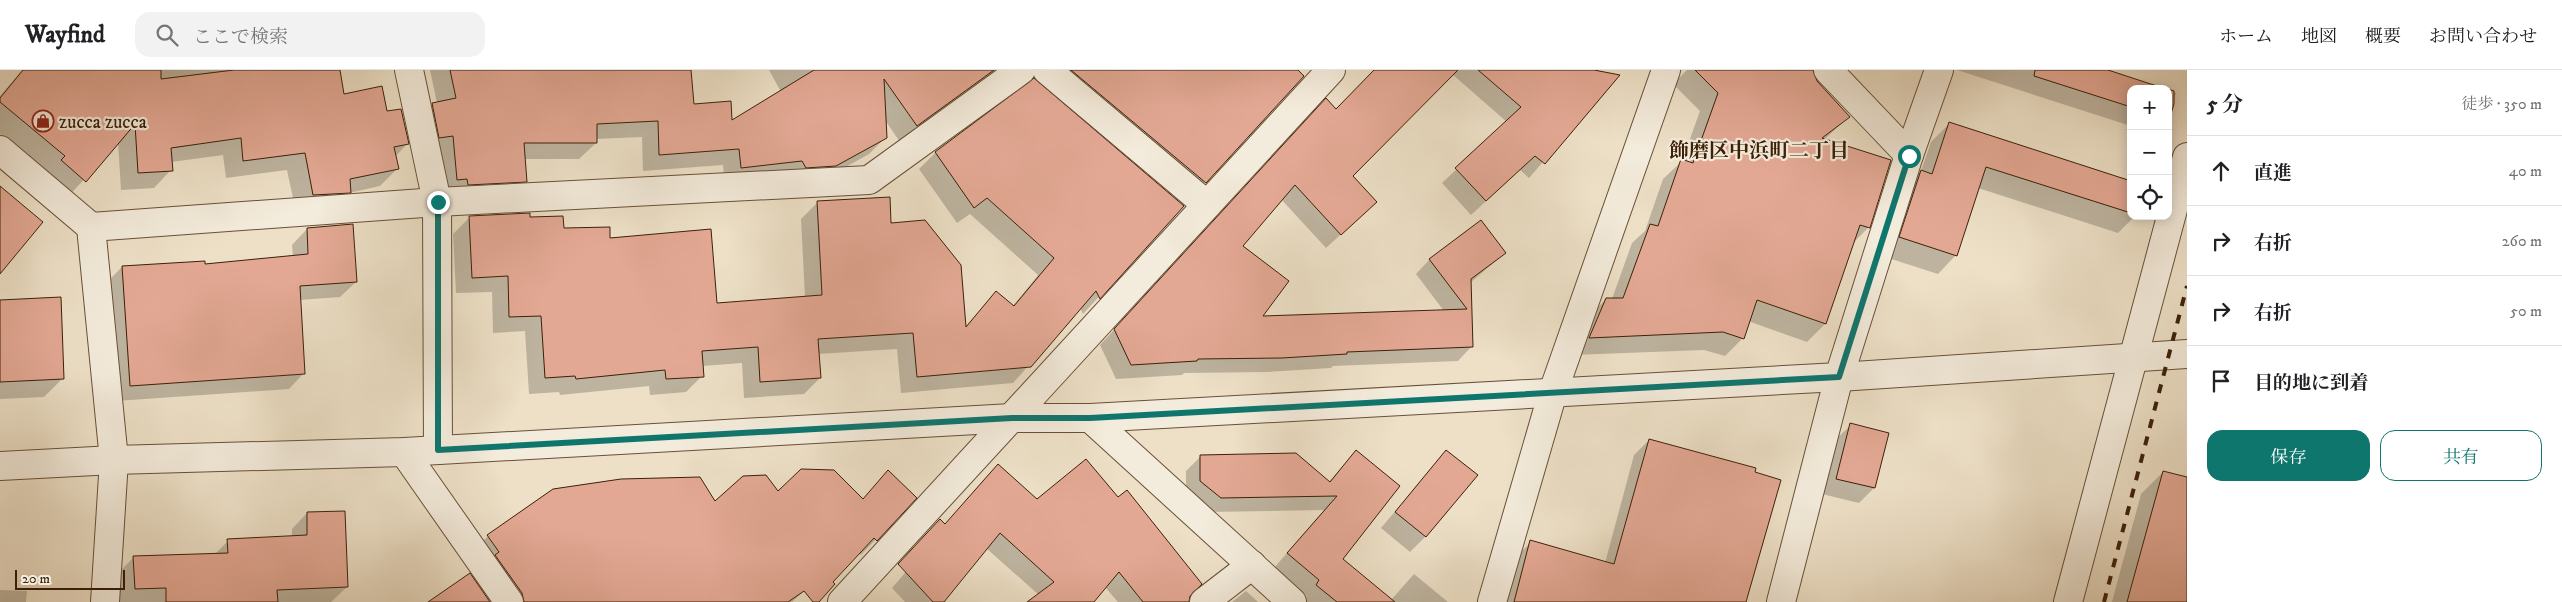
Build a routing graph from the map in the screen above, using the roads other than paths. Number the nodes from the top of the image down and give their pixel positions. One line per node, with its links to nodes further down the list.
1 (409, 70): 11 (street)
2 (1021, 70): 11 (street)
3 (1047, 70): 12 (street)
4 (1331, 70): 12 (street)
5 (1828, 70): 9 (street)
6 (1939, 70): 9 (street)
7 (1660, 71): 17 (street)
8 (0, 150): 13 (street)
9 (1909, 156): 16 (street)
10 (2187, 157): 15 (street)
11 (438, 202): 13 (street); 20 (street)
12 (1207, 205): 18 (street)
13 (91, 227): 22 (street)
14 (2187, 354): 15 (street)
15 (2133, 357): 16 (street); 32 (street)
16 (1839, 377): 17 (street); 31 (street)
17 (1554, 392): 19 (street); 30 (street)
18 (1012, 418): 19 (street); 20 (street); 27 (street)
19 (1090, 418): 24 (street)
20 (438, 450): 21 (street)
21 (404, 452): 22 (street); 26 (street)
22 (114, 460): 23 (street); 25 (street)
23 (0, 466)
24 (1252, 565): 28 (street); 29 (street)
25 (105, 602)
26 (509, 602)
27 (842, 602)
28 (1204, 602)
29 (1292, 602)
30 (1492, 602)
31 (1781, 602)
32 (2068, 602)

